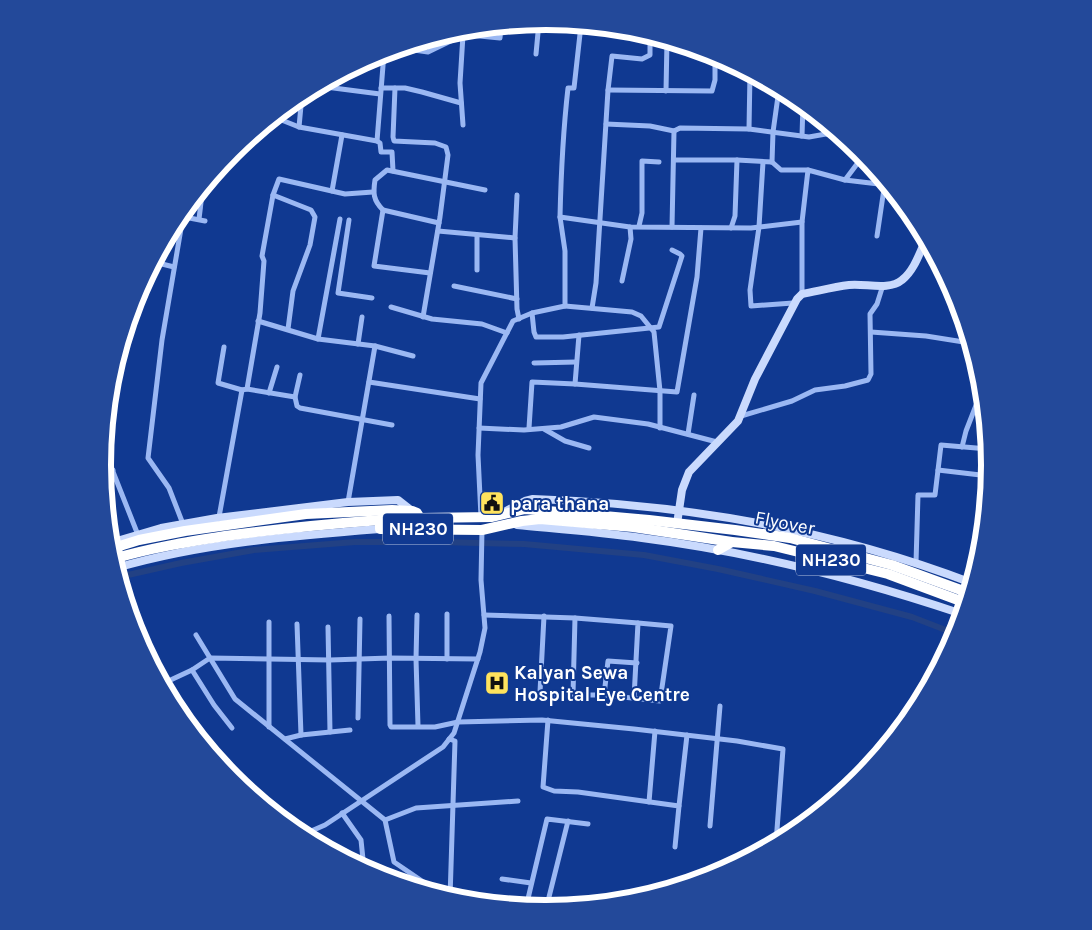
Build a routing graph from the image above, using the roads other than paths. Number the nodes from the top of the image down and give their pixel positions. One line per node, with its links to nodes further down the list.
1 (538, 30): 10 (street)
2 (580, 32): 54 (street)
3 (500, 33): 4 (street)
4 (476, 36)
5 (466, 37): 20 (street)
6 (457, 39): 9 (street)
7 (650, 43): 16 (street)
8 (667, 47): 18 (street)
9 (419, 49)
10 (536, 54)
11 (383, 62): 17 (street)
12 (715, 64): 18 (street)
13 (750, 81): 27 (street)
14 (330, 87): 17 (street)
15 (395, 88): 17 (street); 20 (street); 43 (street)
16 (608, 90): 18 (street); 24 (street)
17 (380, 91): 33 (street)
18 (666, 91)
19 (778, 97): 29 (street)
20 (461, 104): 25 (street)
21 (301, 105): 26 (street)
22 (802, 113): 32 (street)
23 (281, 120): 26 (street)
24 (606, 124): 28 (street); 59 (street)
25 (463, 125)
26 (299, 127): 31 (street)
27 (749, 129): 28 (street); 29 (street)
28 (674, 131): 34 (street)
29 (773, 132): 32 (street); 38 (street)
30 (827, 134): 32 (street)
31 (342, 136): 33 (street); 46 (street)
32 (802, 136)
33 (376, 141): 41 (street)
34 (674, 160): 35 (street); 62 (street)
35 (737, 160): 37 (street); 65 (street)
36 (658, 162): 60 (street)
37 (763, 162): 38 (street); 63 (street)
38 (772, 162): 40 (street)
39 (859, 162): 42 (street)
40 (808, 170): 42 (street); 57 (street)
41 (393, 171): 43 (street); 47 (street)
42 (845, 180): 44 (street)
43 (445, 182): 45 (street); 58 (street)
44 (877, 183)
45 (485, 190)
46 (332, 191): 47 (street); 49 (street)
47 (373, 192): 52 (street)
48 (885, 192): 69 (street)
49 (273, 195): 93 (street); 95 (street)
50 (518, 195): 70 (street)
51 (203, 198): 53 (street)
52 (383, 210): 58 (street); 76 (street)
53 (188, 217)
54 (560, 217): 59 (street); 86 (street)
55 (340, 219): 80 (street)
56 (349, 220): 81 (street)
57 (802, 222): 63 (street); 82 (street)
58 (439, 223): 67 (street)
59 (600, 223): 61 (street); 88 (street)
60 (639, 226): 61 (street); 62 (street)
61 (630, 227): 77 (street)
62 (672, 227): 64 (street)
63 (759, 227): 65 (street); 85 (street)
64 (701, 228): 65 (street); 112 (street)
65 (731, 228)
66 (179, 231): 74 (street)
67 (438, 231): 68 (street); 76 (street)
68 (477, 235): 70 (street); 75 (street)
69 (877, 236)
70 (515, 238): 84 (street)
71 (922, 247): 79 (street)
72 (672, 250): 94 (street)
73 (161, 264): 74 (street)
74 (174, 267): 140 (street)
75 (477, 270)
76 (430, 273): 90 (street)
77 (622, 282)
78 (454, 286): 84 (street)
79 (883, 286): 82 (street); 96 (street)
80 (326, 292): 81 (street); 99 (street)
81 (338, 293): 83 (street)
82 (802, 294): 85 (street)
83 (372, 298)
84 (517, 299): 92 (street)
85 (793, 303): 118 (street)
86 (565, 306): 88 (street); 89 (street)
87 (391, 307): 90 (street)
88 (592, 308): 94 (street)
89 (532, 313): 92 (street); 98 (street)
90 (423, 316): 97 (street)
91 (362, 317): 101 (street)
92 (519, 319): 97 (street)
93 (258, 321): 95 (street); 111 (street)
94 (651, 328): 98 (street); 112 (street)
95 (288, 330): 99 (street)
96 (871, 332): 100 (street); 118 (street)
97 (507, 333): 116 (street)
98 (579, 335): 105 (street)
99 (318, 339): 101 (street)
100 (963, 342)
101 (358, 344): 102 (street)
102 (375, 346): 104 (street); 109 (street)
103 (224, 347): 111 (street)
104 (413, 356)
105 (576, 362): 106 (street); 110 (street)
106 (534, 363)
107 (277, 367): 113 (street)
108 (300, 375): 115 (street)
109 (368, 382): 116 (street); 119 (street)
110 (574, 384): 112 (street); 122 (street)
111 (245, 389): 113 (street); 138 (street)
112 (660, 391): 124 (street)
113 (269, 393): 115 (street)
114 (694, 394): 125 (street)
115 (295, 397): 119 (street)
116 (480, 399): 121 (street)
117 (976, 404): 127 (street)
118 (741, 416): 126 (street)
119 (362, 420): 120 (street); 134 (street)
120 (392, 426)
121 (479, 428): 122 (street); 139 (street)
122 (529, 428): 123 (street)
123 (543, 428): 124 (street); 128 (street)
124 (660, 428): 125 (street)
125 (688, 434): 126 (street)
126 (717, 442): 135 (street)
127 (962, 447): 129 (street); 132 (street)
128 (589, 448)
129 (980, 448)
130 (111, 465): 131 (street)
131 (113, 470): 146 (street)
132 (938, 470): 133 (street); 153 (street)
133 (981, 475)
134 (348, 502): 136 (street); 138 (street)
135 (679, 510): 137 (street); 143 (street); 153 (street)
136 (416, 514): 139 (highway, NH230); 141 (highway); 150 (highway, NH230)
137 (498, 516): 139 (highway, NH230); 143 (highway, NH230)
138 (219, 518): 140 (street)
139 (481, 518)
140 (183, 524): 146 (street)
141 (380, 524): 145 (highway, NH230); 152 (highway, NH230); 154 (street)
142 (508, 524): 144 (highway, NH230); 145 (highway, NH230); 147 (street)
143 (677, 524): 156 (highway, Flyover / NH230)
144 (633, 527): 147 (highway); 149 (highway, NH230)
145 (482, 530): 161 (street)
146 (138, 535): 148 (street)
147 (643, 538): 151 (street)
148 (118, 541)
149 (732, 542): 151 (highway); 157 (highway, Flyover / NH230)
150 (118, 546)
151 (718, 550): 158 (street)
152 (121, 557)
153 (916, 563): 155 (street)
154 (123, 566)
155 (965, 581)
156 (962, 591)
157 (960, 600)
158 (955, 612)
159 (446, 614): 177 (street)
160 (417, 615): 173 (street)
161 (484, 615): 163 (street); 179 (street)
162 (389, 616): 172 (street)
163 (544, 616): 164 (street); 183 (street)
164 (575, 618): 167 (street); 183 (street)
165 (360, 619): 176 (street)
166 (269, 622): 174 (street)
167 (638, 623): 180 (street); 185 (street)
168 (297, 624): 175 (street)
169 (328, 627): 178 (street)
170 (196, 635): 171 (street)
171 (210, 658): 174 (street); 181 (street); 191 (street)
172 (390, 658): 173 (street); 176 (street); 190 (street)
173 (416, 658): 177 (street); 190 (street)
174 (269, 659): 175 (street); 191 (street)
175 (299, 659): 178 (street); 196 (street)
176 (360, 659): 178 (street); 187 (street)
177 (447, 659): 179 (street)
178 (330, 660): 195 (street)
179 (478, 660): 189 (street)
180 (636, 663): 184 (street); 185 (street)
181 (192, 670): 182 (street); 192 (street)
182 (168, 681)
183 (572, 694): 184 (street)
184 (604, 695): 185 (street)
185 (634, 698)
186 (720, 706): 200 (street)
187 (358, 718)
188 (548, 720): 189 (street); 194 (street); 203 (street)
189 (458, 722): 190 (street); 199 (street)
190 (418, 726)
191 (270, 727): 198 (street)
192 (232, 728)
193 (350, 730): 195 (street)
194 (655, 731): 197 (street); 203 (street)
195 (330, 732): 196 (street)
196 (301, 735): 198 (street)
197 (687, 735): 200 (street); 205 (street)
198 (285, 739): 201 (street)
199 (449, 739): 201 (street); 204 (street)
200 (718, 739): 210 (street); 212 (street)
201 (362, 800): 206 (street); 207 (street)
202 (518, 801): 204 (street)
203 (649, 802): 205 (street)
204 (453, 805): 207 (street); 218 (street)
205 (680, 806): 213 (street)
206 (342, 813): 211 (street); 214 (street)
207 (385, 820): 216 (street)
208 (568, 821): 209 (street); 217 (street); 220 (street)
209 (588, 824)
210 (710, 826)
211 (311, 831)
212 (777, 834)
213 (675, 847)
214 (363, 859)
215 (502, 879): 217 (street)
216 (424, 882)
217 (531, 883): 219 (street)
218 (450, 889)
219 (528, 899)
220 (548, 900)

